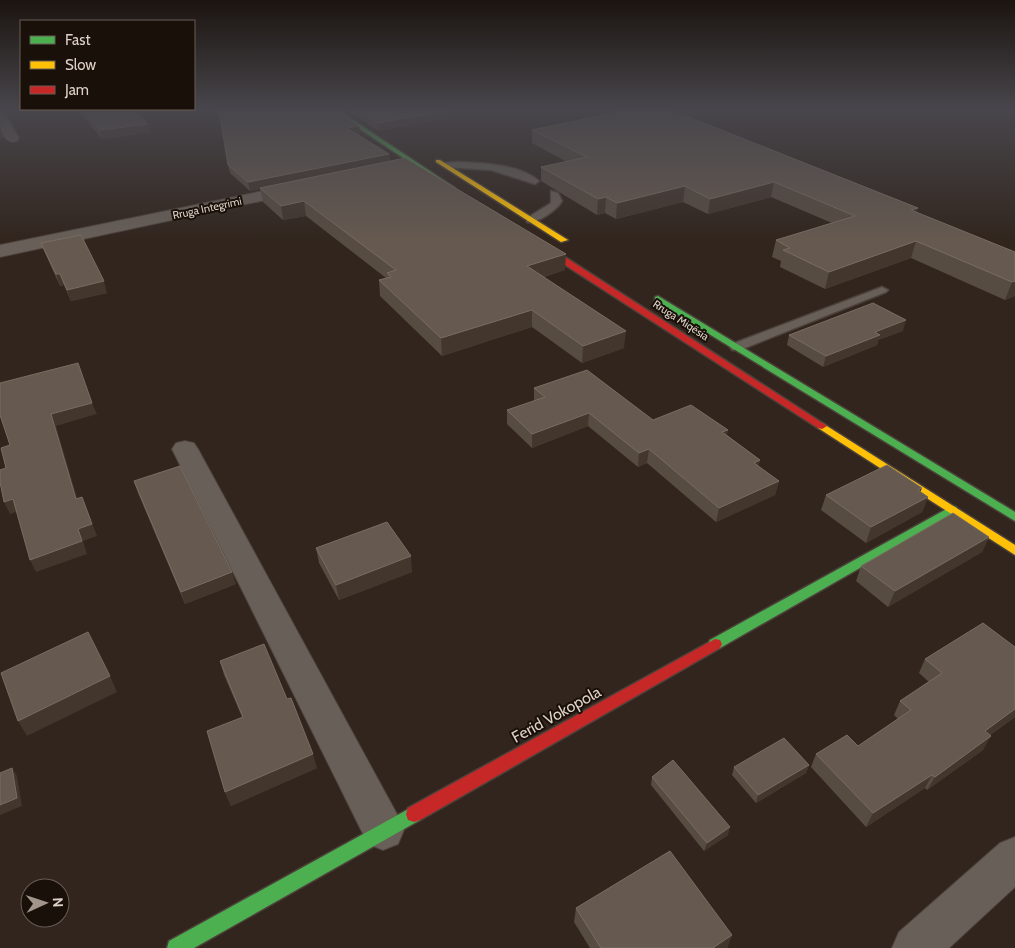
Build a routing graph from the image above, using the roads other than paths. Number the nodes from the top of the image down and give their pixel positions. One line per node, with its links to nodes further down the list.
1 (400, 154): 3 (main road)
2 (432, 157): 4 (main road)
3 (414, 164): 5 (street); 9 (main road)
4 (445, 165): 6 (lane); 10 (main road)
5 (395, 168)
6 (535, 181)
7 (308, 186): 13 (street, Rruga Integrimi)
8 (554, 193): 10 (lane)
9 (465, 196)
10 (530, 220): 12 (main road)
11 (524, 234): 18 (main road, Rruga Miqësia)
12 (571, 245)
13 (0, 251)
14 (882, 290): 16 (lane)
15 (646, 291): 16 (main road, Rruga Miqësia)
16 (736, 347): 19 (main road, Rruga Miqësia)
17 (185, 449): 21 (street)
18 (952, 510): 20 (main road, Rruga Miqësia); 21 (main road, Ferid Vokopola)
19 (1015, 517)
20 (1015, 551)
21 (383, 830): 23 (main road, Ferid Vokopola)
22 (1015, 858): 24 (street)
23 (176, 948)
24 (915, 948)

